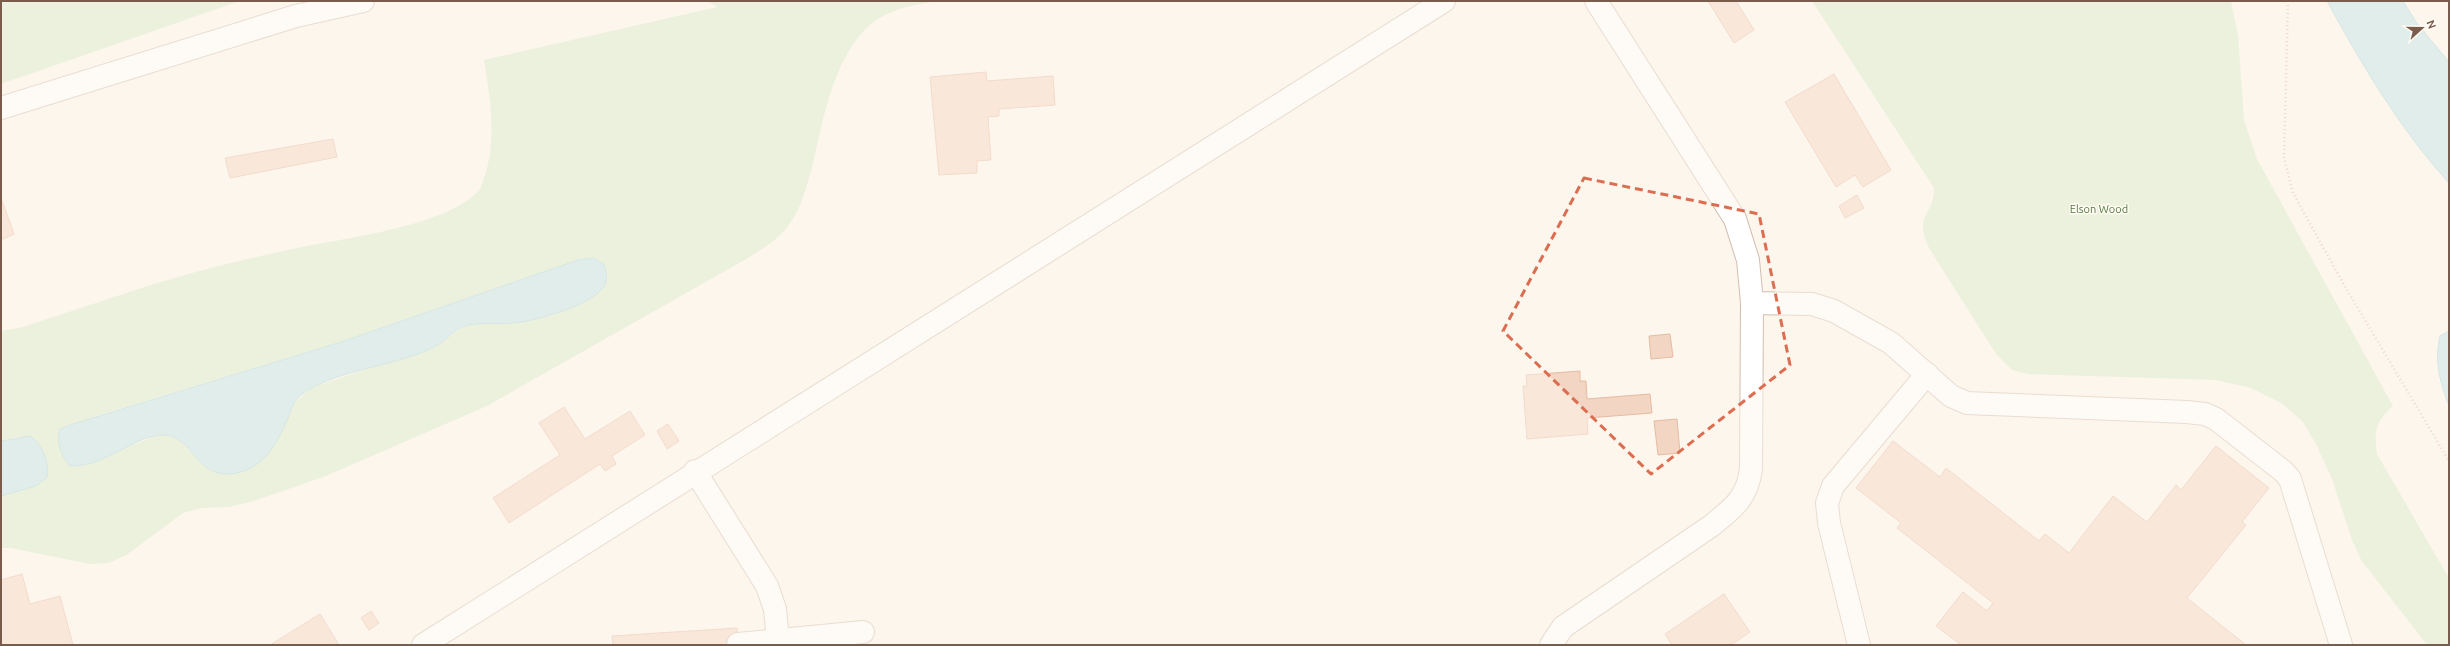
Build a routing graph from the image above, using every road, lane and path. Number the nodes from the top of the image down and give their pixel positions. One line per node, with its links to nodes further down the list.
1 (363, 1): 5 (lane)
2 (1444, 1): 9 (lane)
3 (1596, 1): 6 (lane)
4 (2288, 1): 8 (path)
5 (1, 108)
6 (1752, 303): 7 (lane); 14 (lane)
7 (1927, 374): 15 (lane); 16 (lane)
8 (2449, 461)
9 (695, 471): 11 (lane); 13 (lane)
10 (863, 632): 11 (lane)
11 (773, 642): 12 (lane)
12 (738, 644)
13 (423, 645)
14 (1550, 645)
15 (1859, 645)
16 (2341, 645)

